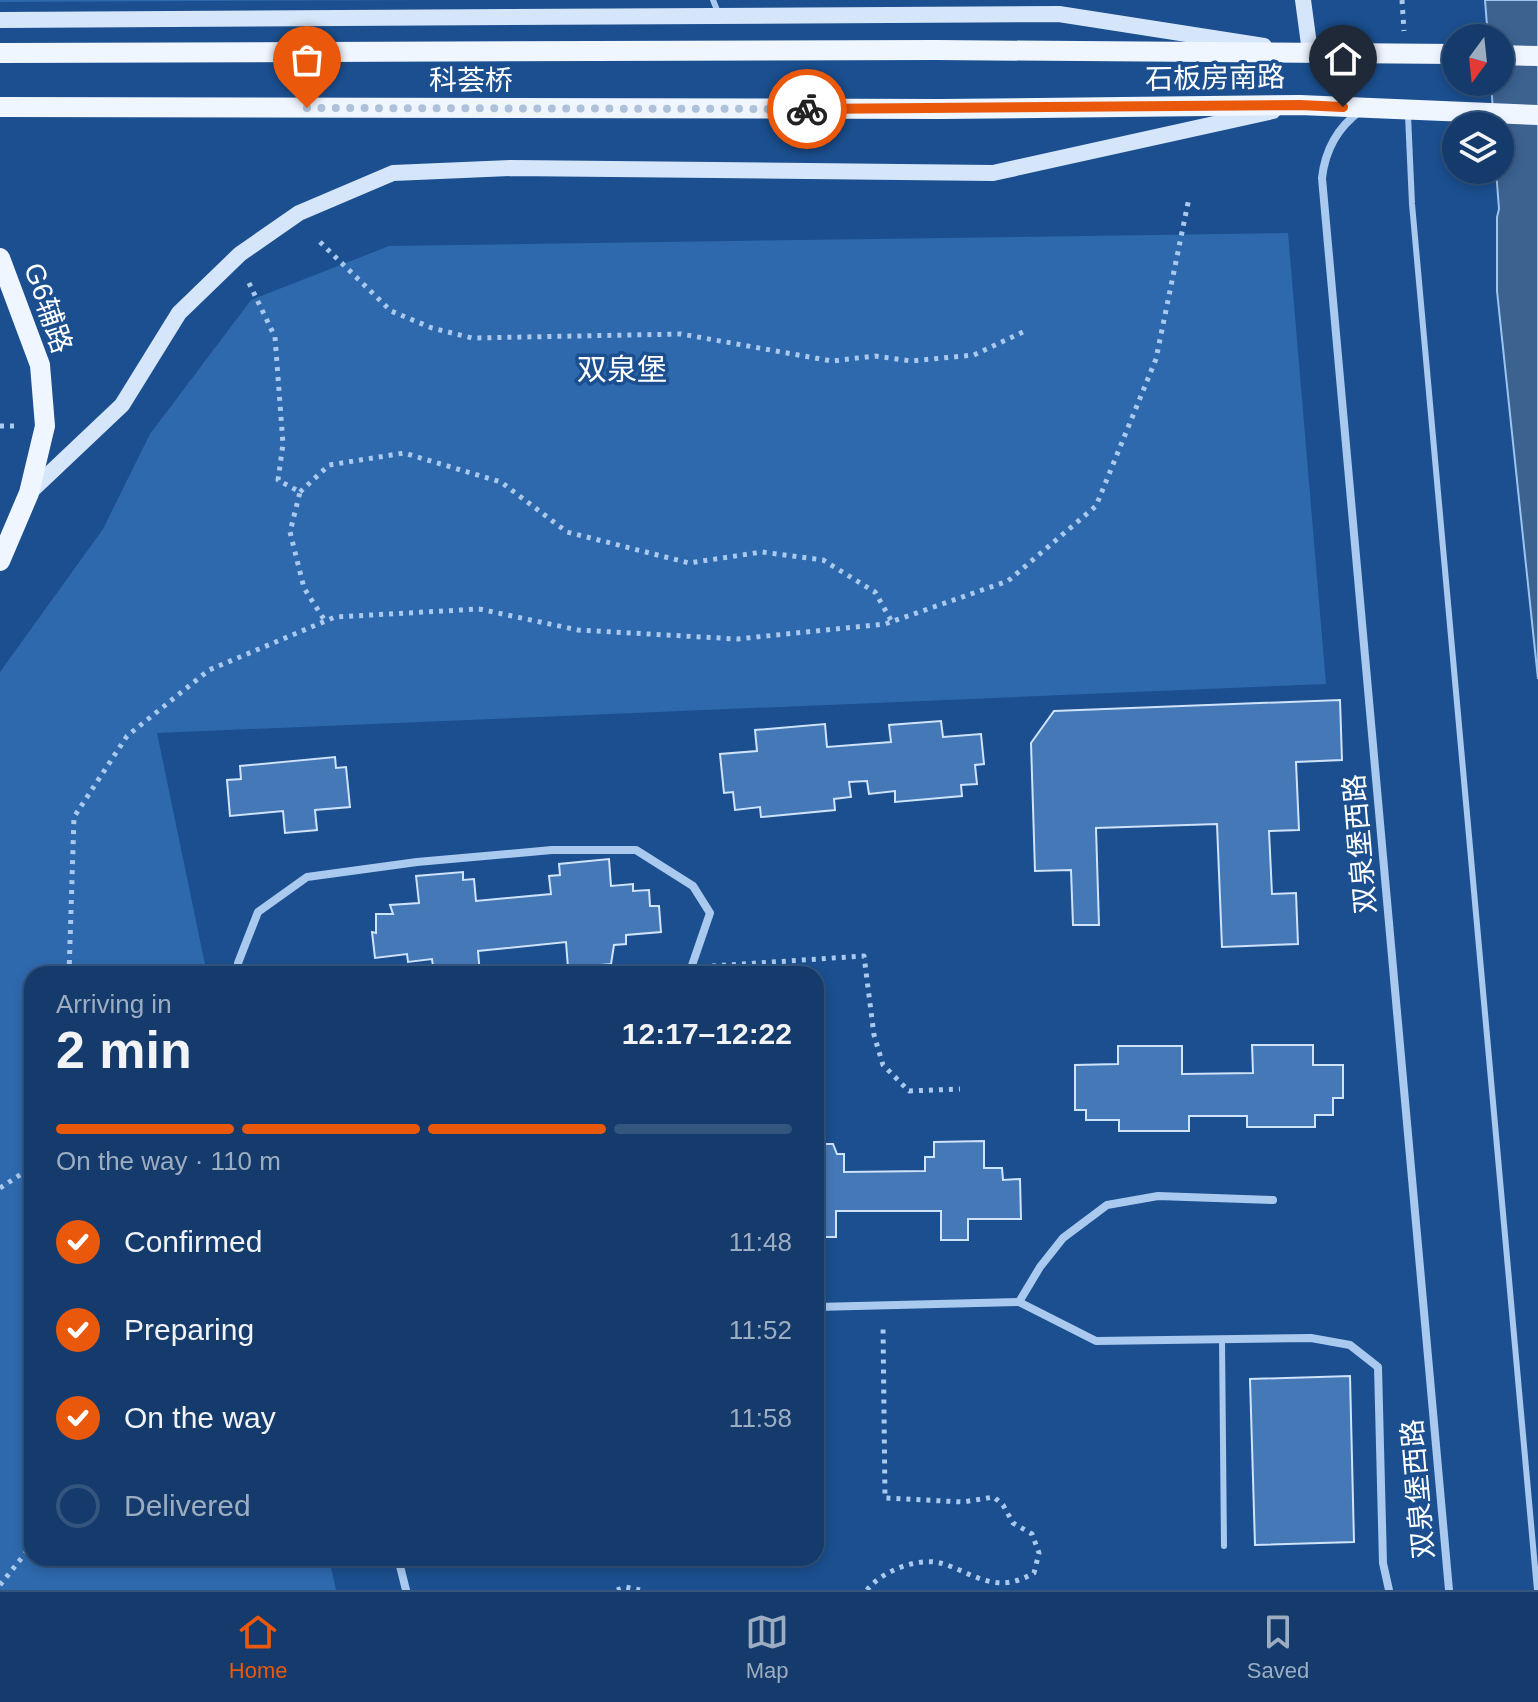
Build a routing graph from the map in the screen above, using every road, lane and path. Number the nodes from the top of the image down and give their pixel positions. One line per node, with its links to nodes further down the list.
1 (1303, 0): 5 (street)
2 (716, 8): 3 (street); 5 (street)
3 (0, 20)
4 (936, 50): 5 (main road, 石板房南路); 6 (main road, 科荟桥)
5 (1306, 52): 7 (main road, 石板房南路)
6 (0, 53)
7 (1442, 53)
8 (1514, 55): 9 (main road)
9 (1538, 56)
10 (1300, 105): 12 (main road, 石板房南路); 13 (main road, 石板房南路); 22 (street)
11 (0, 107): 13 (main road, 科荟桥)
12 (1364, 108): 14 (main road, 石板房南路); 47 (street, 双泉堡西路)
13 (941, 109)
14 (1408, 111): 15 (main road, 石板房南路); 48 (lane)
15 (1538, 115)
16 (1189, 198): 25 (path)
17 (320, 242): 20 (path)
18 (0, 258): 22 (main road, G6辅路)
19 (249, 283): 21 (path)
20 (1027, 330)
21 (300, 492): 24 (path); 25 (path)
22 (29, 493): 23 (main road, G6辅路)
23 (0, 561)
24 (325, 621): 25 (path); 26 (path)
25 (892, 622)
26 (69, 966)
27 (239, 966): 28 (street)
28 (692, 966)
29 (748, 966): 30 (path)
30 (960, 1089)
31 (24, 1172): 32 (path)
32 (0, 1188)
33 (1273, 1200): 34 (street)
34 (1019, 1302): 35 (street); 37 (street)
35 (883, 1305): 36 (street); 45 (path)
36 (824, 1307)
37 (1222, 1339): 38 (lane); 46 (street)
38 (1224, 1546)
39 (24, 1555): 41 (path)
40 (400, 1566): 42 (street)
41 (0, 1585)
42 (406, 1590)
43 (617, 1590): 44 (path)
44 (640, 1590)
45 (867, 1590)
46 (1389, 1590)
47 (1449, 1590)
48 (1537, 1590)

